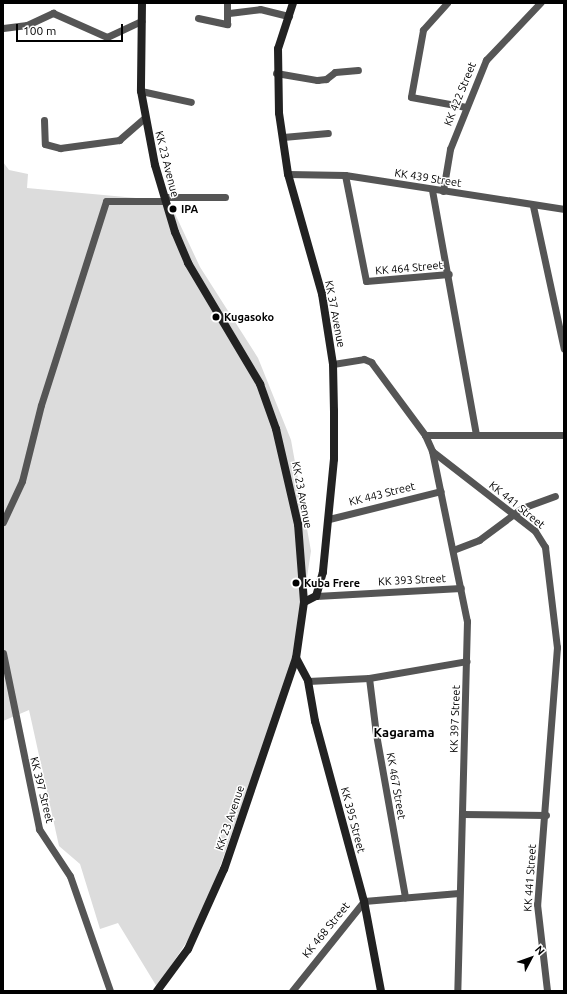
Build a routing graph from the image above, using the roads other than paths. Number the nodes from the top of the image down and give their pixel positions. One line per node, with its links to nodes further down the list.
1 (142, 3): 9 (main road, KK 23 Avenue)
2 (227, 3): 6 (street)
3 (293, 3): 7 (main road, KK 37 Avenue)
4 (447, 3): 15 (street)
5 (540, 3): 15 (street, KK 422 Street)
6 (229, 13): 7 (street); 8 (street)
7 (289, 16): 12 (main road, KK 37 Avenue)
8 (198, 18)
9 (141, 21): 10 (street); 13 (main road, KK 23 Avenue)
10 (3, 28)
11 (358, 70): 12 (street)
12 (276, 73): 19 (main road, KK 37 Avenue)
13 (141, 91): 14 (street); 16 (main road, KK 23 Avenue)
14 (191, 102)
15 (466, 107): 23 (street, KK 422 Street)
16 (144, 118): 17 (street); 25 (main road, KK 23 Avenue)
17 (44, 120)
18 (328, 133): 19 (street)
19 (283, 137): 20 (main road, KK 37 Avenue)
20 (288, 174): 21 (street, KK 439 Street); 30 (main road, KK 37 Avenue)
21 (345, 175): 22 (street, KK 439 Street); 28 (street, KK 464 Street)
22 (432, 190): 23 (street, KK 439 Street); 28 (street)
23 (443, 191): 26 (street, KK 439 Street)
24 (225, 197): 25 (street)
25 (165, 199): 39 (street); 43 (main road, KK 23 Avenue)
26 (533, 206): 27 (street, KK 439 Street); 29 (street)
27 (564, 208)
28 (449, 274): 32 (street, KK 464 Street)
29 (564, 349)
30 (333, 364): 31 (street, KK 441 Street); 38 (main road, KK 37 Avenue)
31 (425, 435): 32 (street); 34 (street, KK 441 Street)
32 (476, 435): 33 (street)
33 (564, 435)
34 (432, 451): 35 (street, KK 397 Street); 37 (street, KK 441 Street)
35 (441, 492): 38 (street, KK 443 Street); 40 (street, KK 397 Street)
36 (555, 496): 37 (street)
37 (514, 516): 40 (street); 44 (street, KK 441 Street)
38 (329, 519): 42 (main road, KK 37 Avenue)
39 (3, 522)
40 (453, 550): 41 (street, KK 397 Street)
41 (460, 588): 42 (street, KK 393 Street); 47 (street, KK 397 Street)
42 (316, 596): 43 (main road)
43 (304, 602): 46 (main road, KK 23 Avenue)
44 (561, 647): 51 (street, KK 441 Street)
45 (3, 653): 55 (street, KK 397 Street)
46 (296, 658): 49 (main road, KK 395 Street); 56 (main road, KK 23 Avenue)
47 (467, 661): 48 (street); 50 (street, KK 397 Street)
48 (369, 678): 49 (street); 53 (street, KK 467 Street)
49 (308, 681): 54 (main road, KK 395 Street)
50 (463, 814): 51 (street); 52 (street, KK 397 Street)
51 (546, 815): 60 (street, KK 441 Street)
52 (459, 893): 53 (street, KK 468 Street); 59 (street, KK 397 Street)
53 (405, 897): 54 (street, KK 468 Street)
54 (364, 901): 57 (street, KK 468 Street); 58 (main road, KK 395 Street)
55 (110, 991)
56 (157, 991)
57 (292, 991)
58 (381, 991)
59 (457, 991)
60 (547, 991)

